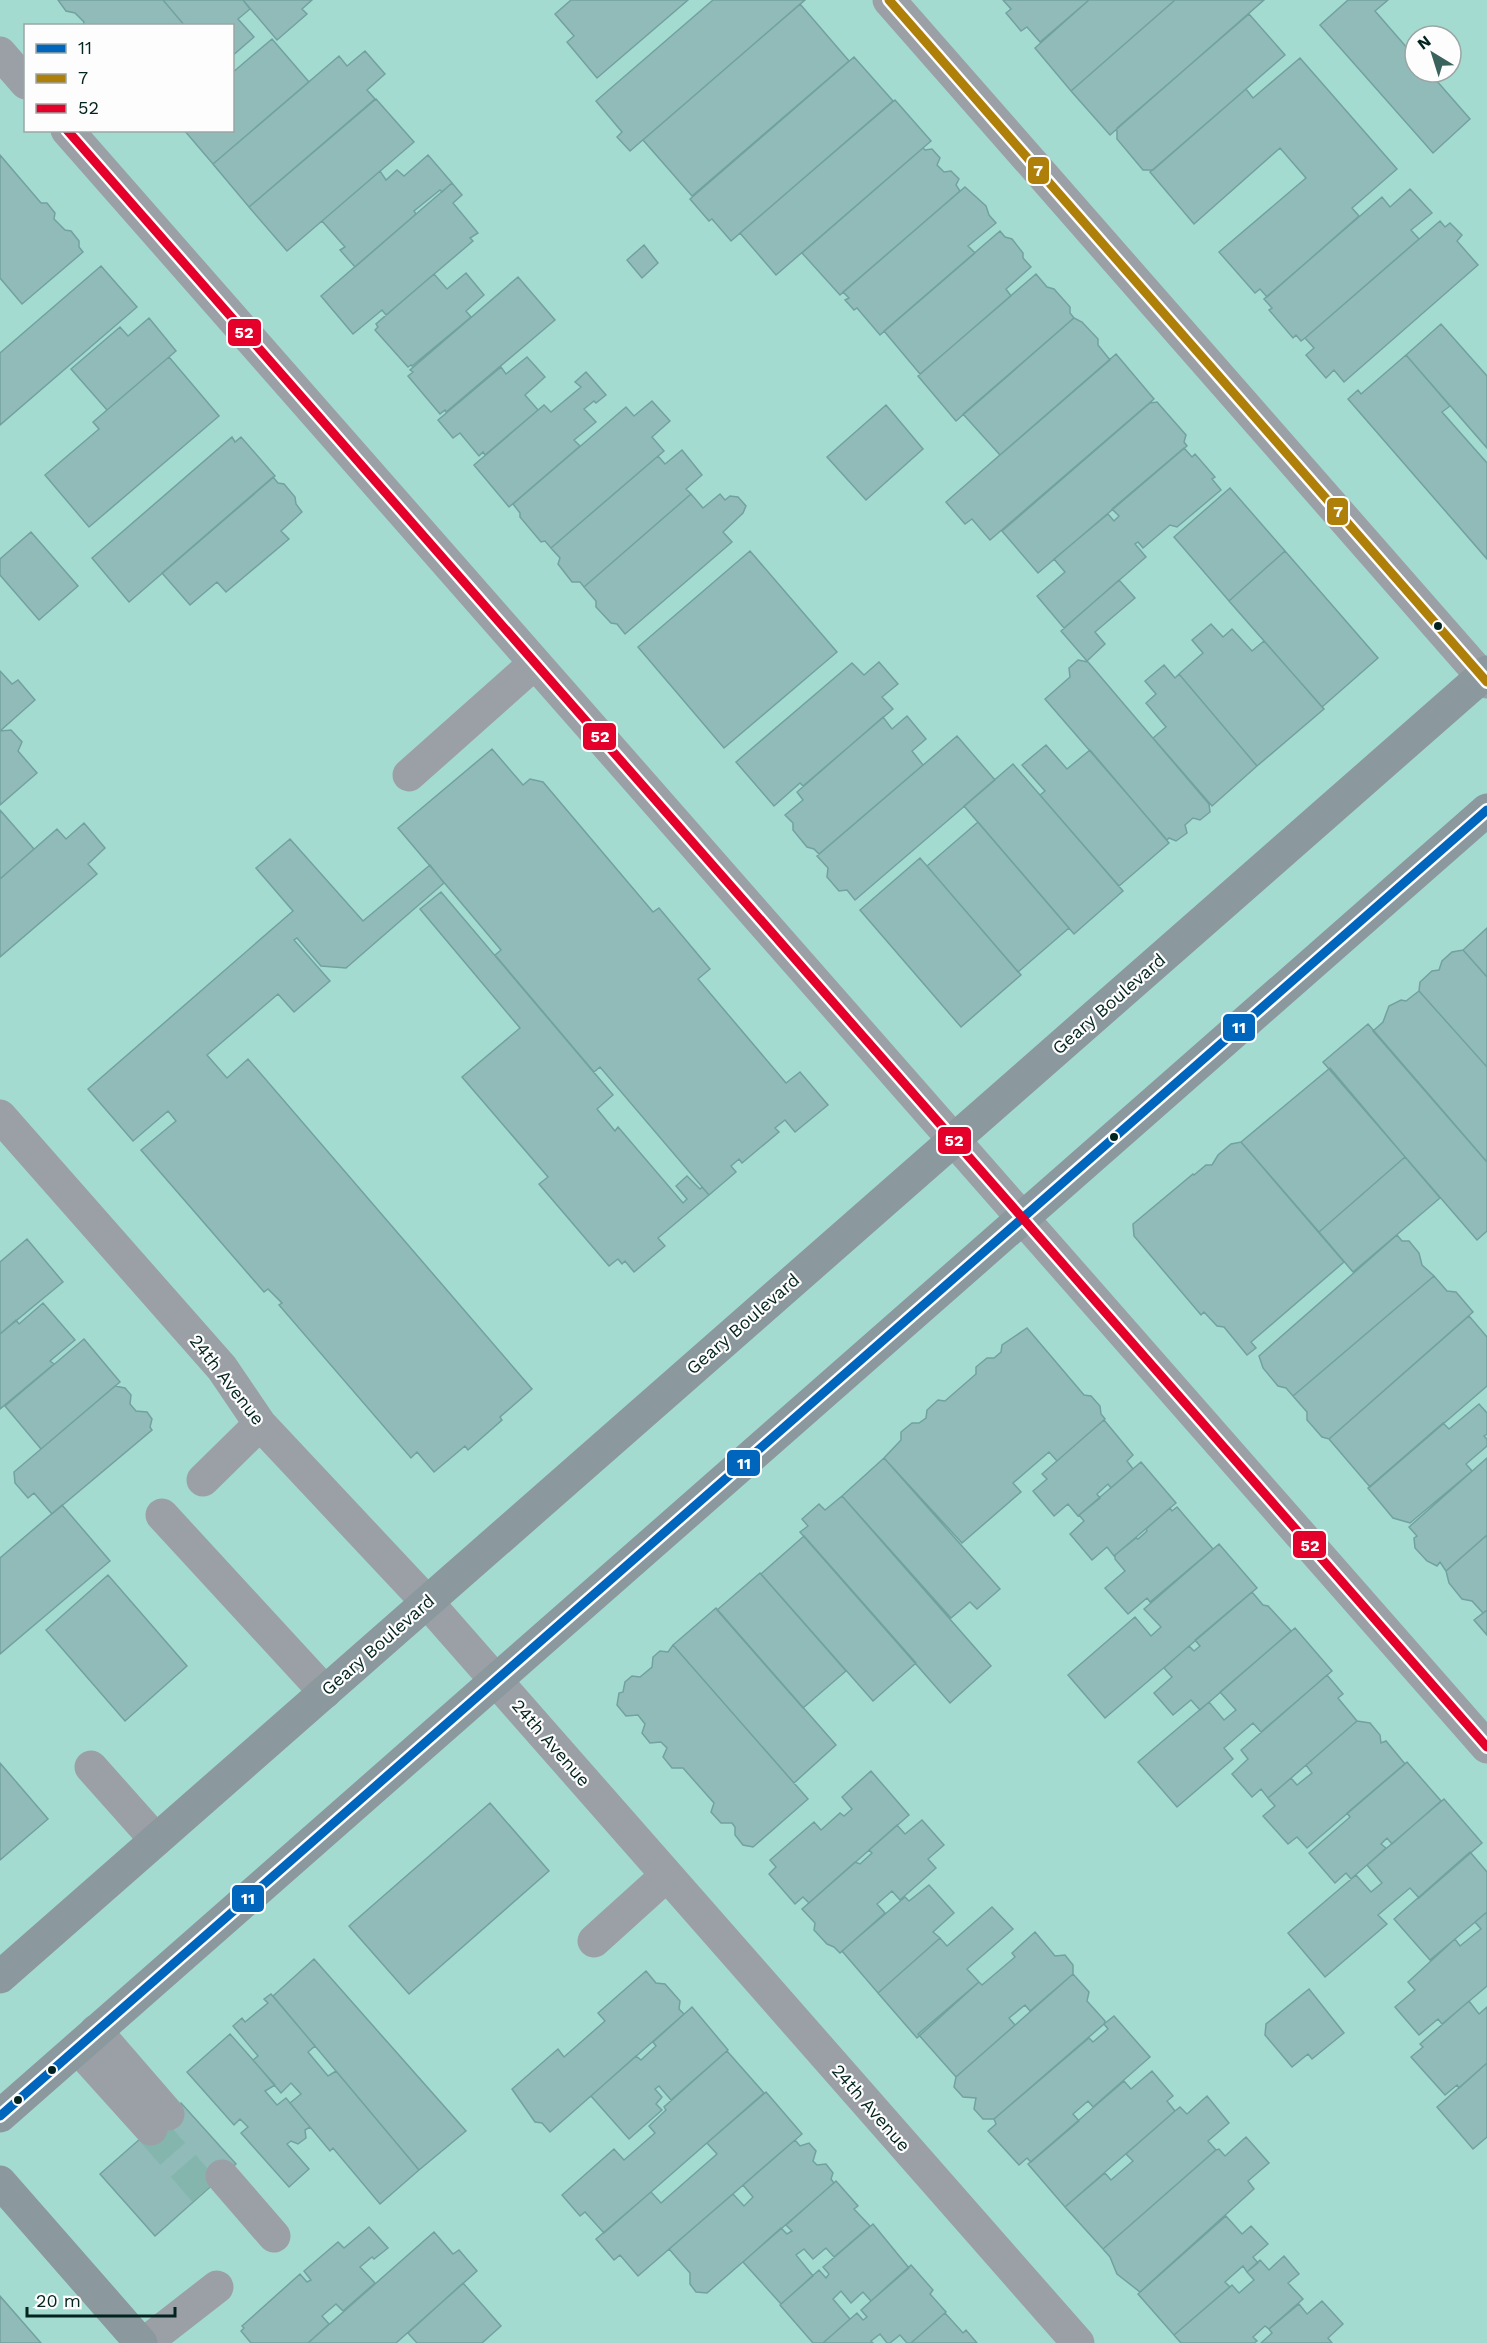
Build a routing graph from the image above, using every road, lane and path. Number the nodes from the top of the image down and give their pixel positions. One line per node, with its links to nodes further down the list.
1 (889, 0): 6 (street)
2 (0, 54): 3 (street)
3 (24, 81)
4 (70, 132): 5 (street)
5 (535, 663): 7 (street); 10 (street)
6 (1485, 677): 10 (main road, Geary Boulevard)
7 (409, 775)
8 (1487, 810): 11 (main road)
9 (0, 1116): 12 (street, 24th Avenue)
10 (954, 1139): 11 (street); 15 (main road, Geary Boulevard)
11 (1023, 1218): 16 (main road); 18 (street)
12 (260, 1424): 13 (street); 15 (street, 24th Avenue)
13 (203, 1480)
14 (162, 1515): 17 (street)
15 (427, 1602): 16 (street, 24th Avenue); 17 (main road, Geary Boulevard)
16 (496, 1681): 21 (street, 24th Avenue); 24 (main road)
17 (325, 1692): 20 (main road, Geary Boulevard)
18 (1487, 1747)
19 (91, 1767): 20 (street)
20 (156, 1840): 23 (main road, Geary Boulevard)
21 (667, 1875): 22 (street); 32 (street, 24th Avenue)
22 (594, 1941)
23 (0, 1977)
24 (87, 2040): 25 (main road); 26 (street)
25 (0, 2116)
26 (159, 2122)
27 (0, 2182): 31 (main road)
28 (214, 2184): 29 (street)
29 (266, 2243)
30 (217, 2287): 31 (street)
31 (143, 2343)
32 (1078, 2343)

